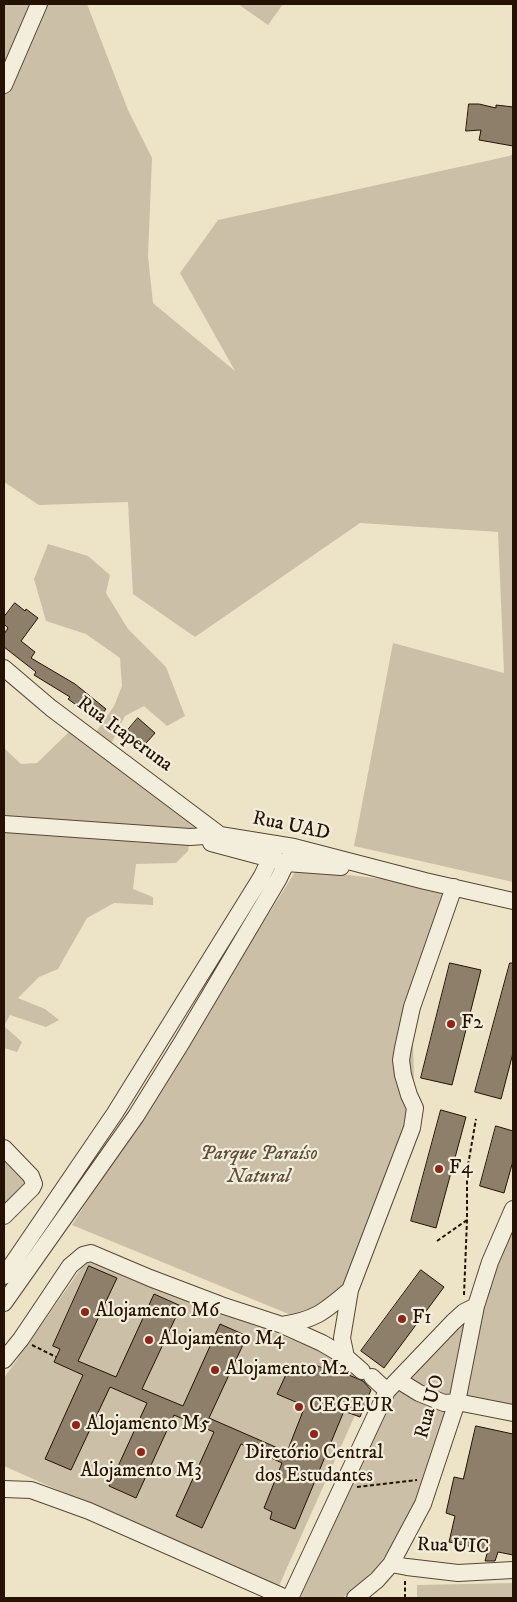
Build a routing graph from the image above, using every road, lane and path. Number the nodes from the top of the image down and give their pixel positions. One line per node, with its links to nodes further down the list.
1 (39, 4): 2 (street)
2 (4, 85)
3 (4, 668): 5 (street, Rua Itaperuna)
4 (4, 823): 6 (street, Rua UAD)
5 (220, 835): 6 (street, Rua UAD); 8 (street, Rua UAD)
6 (190, 837): 8 (street, Rua UAD)
7 (294, 847): 8 (street, Rua UAD); 9 (street); 10 (street, Rua UAD)
8 (274, 851): 9 (street, Rua UAD); 19 (street)
9 (286, 863): 10 (street, Rua UAD); 21 (street)
10 (383, 870): 11 (street, Rua UAD)
11 (454, 887): 12 (street, Rua UAD); 20 (street)
12 (513, 901)
13 (476, 1119): 17 (path)
14 (4, 1148): 16 (street)
15 (513, 1209): 22 (street, Rua UO)
16 (4, 1216)
17 (467, 1220): 18 (path); 22 (path)
18 (437, 1241)
19 (4, 1276)
20 (350, 1290): 23 (street); 26 (street)
21 (4, 1303)
22 (470, 1309): 28 (street); 29 (street, Rua UO)
23 (282, 1325): 24 (street); 26 (street)
24 (21, 1339): 25 (path); 27 (street)
25 (56, 1357)
26 (346, 1357): 28 (street)
27 (4, 1360)
28 (393, 1386): 29 (street); 33 (street)
29 (457, 1402): 30 (street); 31 (street, Rua UO)
30 (513, 1413)
31 (432, 1478): 33 (path); 34 (street, Rua UO)
32 (4, 1489): 37 (street)
33 (340, 1489): 37 (street)
34 (391, 1564): 35 (street, Rua UIC); 38 (street, Rua UO)
35 (407, 1567): 36 (street, Rua UIC); 39 (path)
36 (513, 1570)
37 (288, 1598)
38 (355, 1598)
39 (405, 1598)

